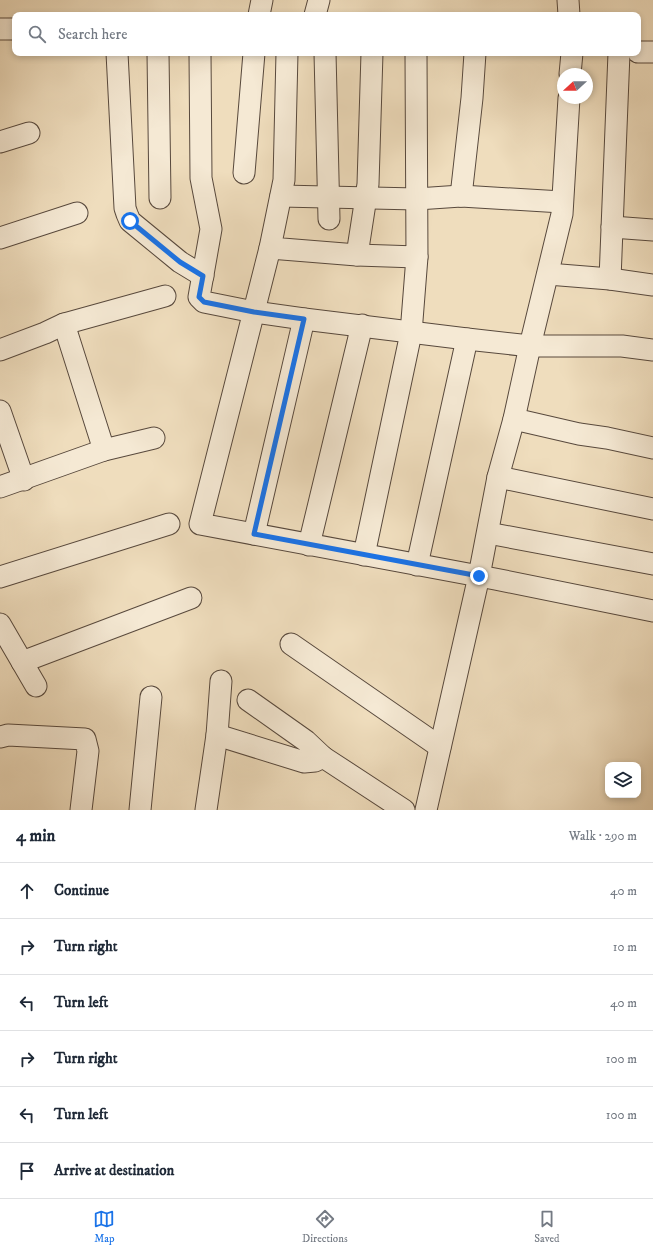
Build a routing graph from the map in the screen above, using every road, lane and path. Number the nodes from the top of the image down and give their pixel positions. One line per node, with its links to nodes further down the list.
1 (262, 0): 4 (street)
2 (319, 0): 5 (street)
3 (568, 0): 6 (street)
4 (260, 12)
5 (316, 12)
6 (569, 12)
7 (0, 29): 8 (street)
8 (12, 29)
9 (641, 52): 10 (street)
10 (653, 52)
11 (117, 56): 43 (street)
12 (158, 56): 30 (street)
13 (200, 56): 43 (street)
14 (254, 56): 26 (street)
15 (287, 56): 27 (street)
16 (325, 56): 28 (street)
17 (372, 56): 31 (street)
18 (416, 56): 32 (street)
19 (475, 56): 29 (street)
20 (572, 56): 22 (street)
21 (619, 56): 36 (street)
22 (571, 68)
23 (569, 104): 33 (street)
24 (29, 133): 25 (street)
25 (0, 142)
26 (244, 172)
27 (281, 196): 28 (street); 39 (street)
28 (328, 196): 31 (street); 35 (street)
29 (461, 196): 32 (street); 33 (street)
30 (160, 198)
31 (365, 198): 32 (street); 40 (street)
32 (417, 199): 41 (street)
33 (562, 202): 42 (street)
34 (77, 213): 38 (street)
35 (329, 219)
36 (612, 227): 37 (street); 44 (street)
37 (653, 230)
38 (0, 238)
39 (270, 248): 40 (street); 47 (street)
40 (357, 255): 41 (street)
41 (417, 257): 51 (street)
42 (548, 274): 44 (street); 53 (street)
43 (203, 276): 47 (street)
44 (610, 279): 45 (street)
45 (653, 286)
46 (164, 296): 49 (street)
47 (254, 312): 48 (street); 67 (street)
48 (304, 319): 50 (street); 67 (street)
49 (64, 324): 54 (street); 60 (street)
50 (362, 325): 51 (street); 68 (street)
51 (411, 333): 52 (street); 69 (street)
52 (467, 339): 53 (street); 71 (street)
53 (530, 346): 55 (street); 57 (street)
54 (0, 350)
55 (653, 350)
56 (0, 411): 62 (street)
57 (514, 419): 59 (street); 61 (street)
58 (154, 438): 60 (street)
59 (653, 448)
60 (104, 450): 62 (street)
61 (498, 477): 64 (street); 66 (street)
62 (24, 480): 63 (street)
63 (0, 487)
64 (653, 509)
65 (168, 524): 73 (street)
66 (488, 533): 70 (street); 72 (street)
67 (254, 534): 68 (street)
68 (309, 545): 69 (street)
69 (364, 555): 71 (street)
70 (653, 564)
71 (417, 565): 72 (street)
72 (479, 576): 75 (street); 85 (street)
73 (0, 577)
74 (191, 598): 78 (street)
75 (653, 611)
76 (0, 624): 78 (street)
77 (291, 644): 85 (street)
78 (22, 662): 80 (street)
79 (221, 681): 83 (street)
80 (36, 686)
81 (151, 697): 88 (street)
82 (248, 700): 86 (street)
83 (217, 735): 86 (street); 89 (street)
84 (0, 737): 87 (street)
85 (440, 747): 91 (street)
86 (323, 757): 90 (street)
87 (81, 810)
88 (140, 810)
89 (206, 810)
90 (404, 810)
91 (426, 810)

